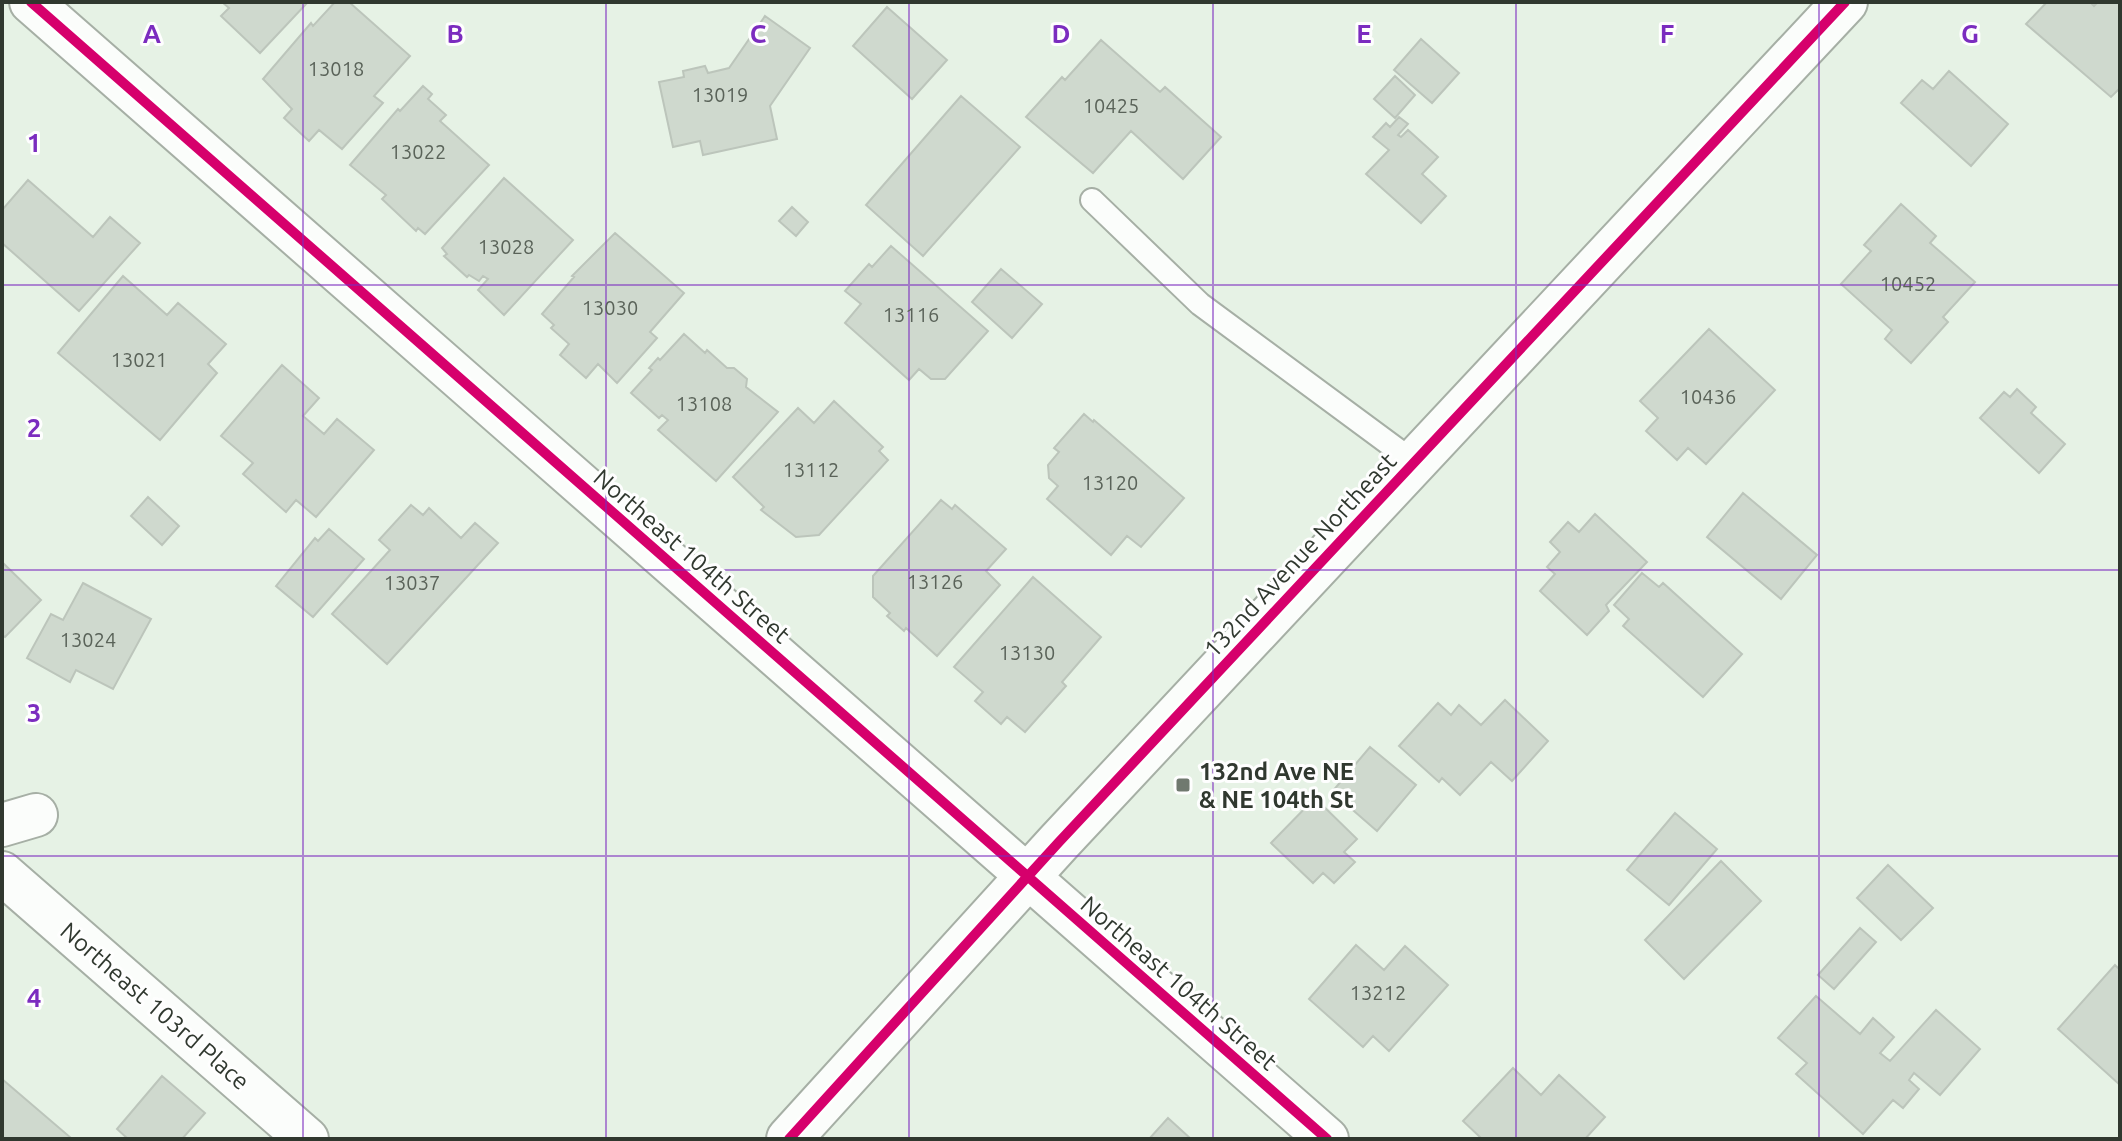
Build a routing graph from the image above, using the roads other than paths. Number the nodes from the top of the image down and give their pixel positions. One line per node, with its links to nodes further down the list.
1 (31, 2): 6 (street, Northeast 104th Street)
2 (1845, 2): 4 (street, 132nd Avenue Northeast)
3 (1092, 200): 4 (lane)
4 (1414, 462): 6 (street, 132nd Avenue Northeast)
5 (2, 873): 7 (street, Northeast 103rd Place)
6 (1028, 877): 8 (street, 132nd Avenue Northeast); 9 (street, Northeast 104th Street)
7 (307, 1139)
8 (789, 1139)
9 (1327, 1139)

